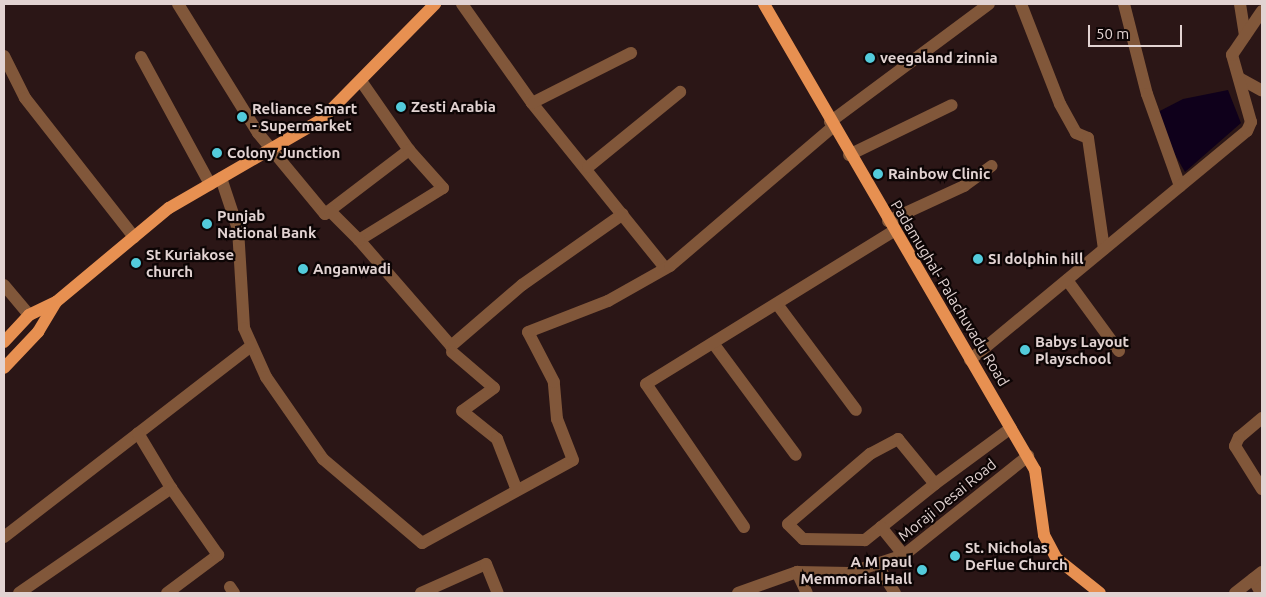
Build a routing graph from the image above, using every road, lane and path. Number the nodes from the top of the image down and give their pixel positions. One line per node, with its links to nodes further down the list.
1 (178, 4): 21 (street)
2 (435, 4): 15 (main road)
3 (462, 4): 18 (street)
4 (764, 4): 20 (main road, Padamughal- Palachuvadu Road)
5 (989, 4): 20 (street)
6 (1020, 4): 33 (street)
7 (1124, 4): 27 (street)
8 (1240, 4): 10 (street)
9 (1262, 11): 10 (street)
10 (1245, 36): 14 (street)
11 (631, 53): 18 (street)
12 (4, 56): 31 (street)
13 (142, 57): 26 (street)
14 (1239, 78): 16 (street); 27 (street)
15 (361, 80): 21 (main road); 22 (street)
16 (1262, 91)
17 (680, 92): 25 (street)
18 (532, 103): 25 (street)
19 (952, 105): 23 (street)
20 (831, 125): 23 (main road, Padamughal- Palachuvadu Road); 34 (street)
21 (270, 148): 26 (main road); 28 (street)
22 (409, 150): 28 (street); 32 (street)
23 (849, 156): 30 (main road, Padamughal- Palachuvadu Road)
24 (992, 166): 30 (street)
25 (588, 167): 29 (street)
26 (216, 181): 31 (main road); 42 (street)
27 (1180, 186): 33 (street)
28 (330, 211): 32 (street)
29 (624, 214): 32 (street); 34 (street)
30 (891, 226): 38 (street); 45 (main road, Padamughal- Palachuvadu Road)
31 (134, 237): 37 (main road)
32 (359, 240)
33 (1104, 249): 35 (street)
34 (665, 268): 55 (street)
35 (1066, 280): 43 (street); 45 (street)
36 (4, 285): 39 (street)
37 (56, 302): 39 (main road); 46 (main road)
38 (777, 304): 41 (street); 47 (street)
39 (29, 316): 40 (main road)
40 (4, 342)
41 (713, 343): 51 (street); 57 (street)
42 (251, 346): 50 (street); 55 (street)
43 (1119, 351)
44 (452, 352): 55 (street)
45 (970, 360): 49 (main road, Padamughal- Palachuvadu Road)
46 (4, 368)
47 (856, 410)
48 (1262, 418): 56 (street)
49 (1011, 428): 52 (main road, Padamughal- Palachuvadu Road); 53 (street)
50 (138, 433): 54 (street); 59 (street)
51 (796, 455)
52 (1028, 456): 60 (street, Moraji Desai Road); 71 (main road, Padamughal- Palachuvadu Road)
53 (935, 484): 58 (street); 58 (street)
54 (171, 488): 64 (street); 65 (street)
55 (516, 488)
56 (1262, 489)
57 (744, 527)
58 (881, 527): 60 (street)
59 (4, 537)
60 (904, 555): 61 (street, Moraji Desai Road)
61 (878, 566): 62 (street, Moraji Desai Road); 70 (street)
62 (797, 572): 68 (street, Moraji Desai Road); 69 (street)
63 (1257, 575): 72 (street); 73 (street)
64 (19, 593)
65 (167, 593)
66 (421, 593): 67 (street)
67 (498, 593)
68 (738, 593)
69 (807, 593)
70 (895, 593)
71 (1100, 593)
72 (1235, 593)
73 (1261, 593)

